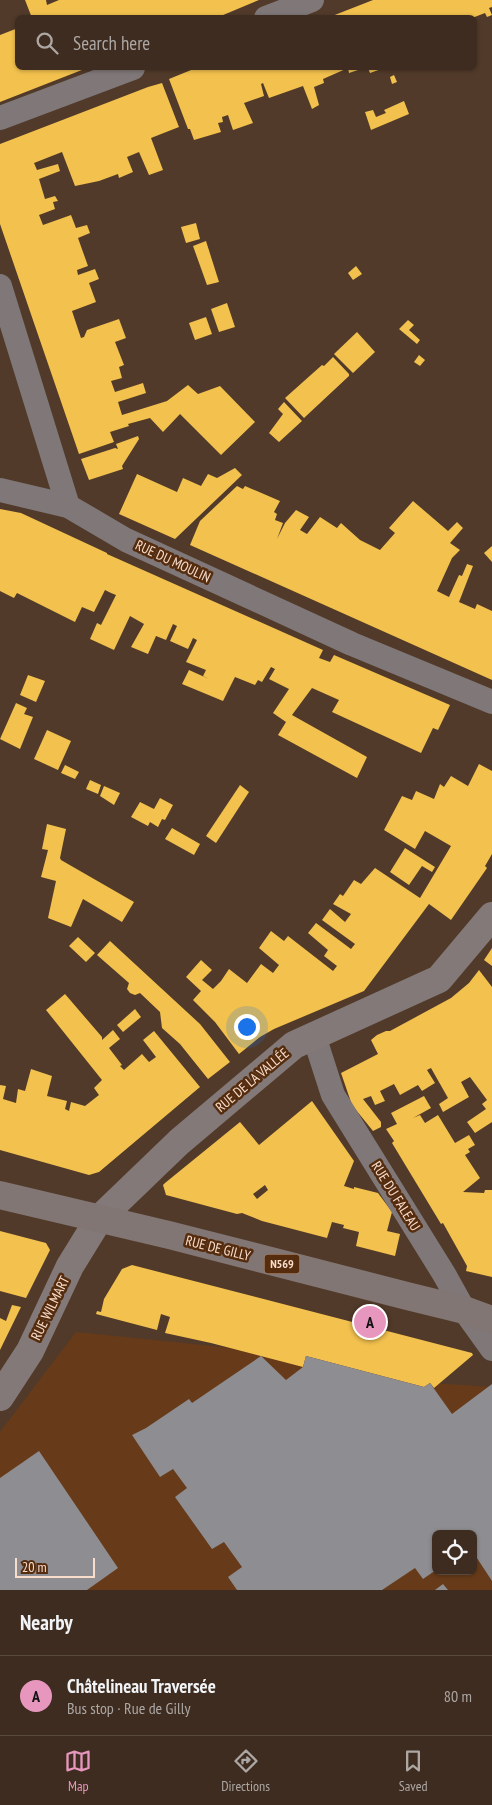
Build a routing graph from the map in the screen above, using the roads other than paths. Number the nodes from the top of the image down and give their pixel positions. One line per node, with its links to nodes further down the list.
1 (312, 0): 2 (street)
2 (274, 15)
3 (129, 70): 4 (street)
4 (0, 118)
5 (0, 286): 7 (street)
6 (0, 490): 7 (street, RUE DU MOULIN)
7 (68, 506): 8 (street, RUE DU MOULIN)
8 (492, 702)
9 (492, 916): 10 (main road, RUE DE LA VALLÉE)
10 (314, 1036): 12 (main road, RUE DE LA VALLÉE); 13 (street, RUE DU FALEAU)
11 (0, 1195): 12 (main road, RUE DE GILLY / N569)
12 (99, 1219): 13 (main road, RUE DE GILLY / N569); 16 (main road, RUE WILMART)
13 (464, 1310): 14 (main road, RUE DE GILLY / N569); 15 (street, RUE DU FALEAU)
14 (492, 1320)
15 (492, 1349)
16 (0, 1397)

